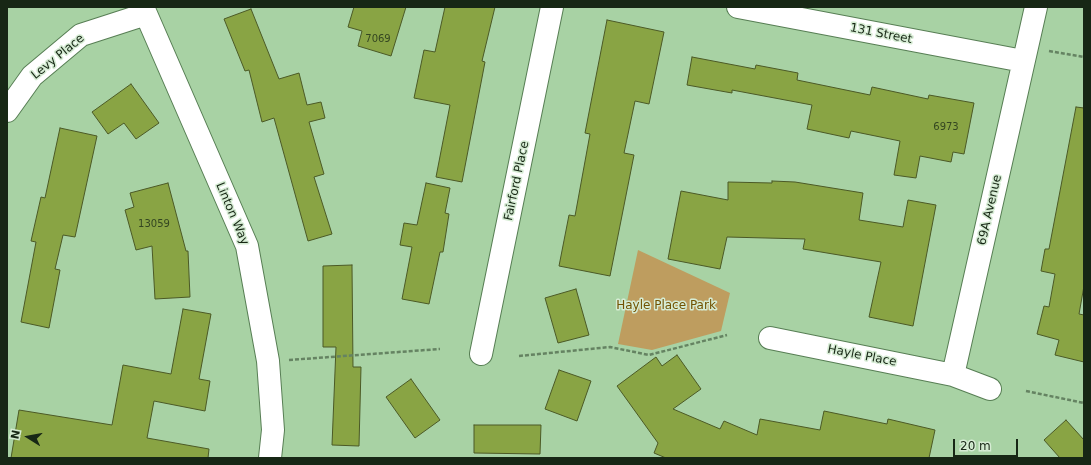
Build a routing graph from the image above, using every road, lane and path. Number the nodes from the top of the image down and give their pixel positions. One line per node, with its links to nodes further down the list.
1 (552, 7): 12 (street, Fairford Place)
2 (738, 7): 7 (street, 131 Street)
3 (1036, 7): 7 (street, 69A Avenue)
4 (144, 10): 8 (street, Levy Place); 19 (street, Linton Way)
5 (1044, 50): 6 (path)
6 (1084, 57)
7 (1023, 60): 15 (street, 69A Avenue)
8 (7, 111)
9 (728, 335): 13 (path)
10 (770, 338): 15 (street, Hayle Place)
11 (440, 349): 14 (path)
12 (481, 354)
13 (519, 356)
14 (287, 360)
15 (953, 374): 16 (street)
16 (990, 389)
17 (1026, 391): 18 (path)
18 (1084, 403)
19 (270, 458)

